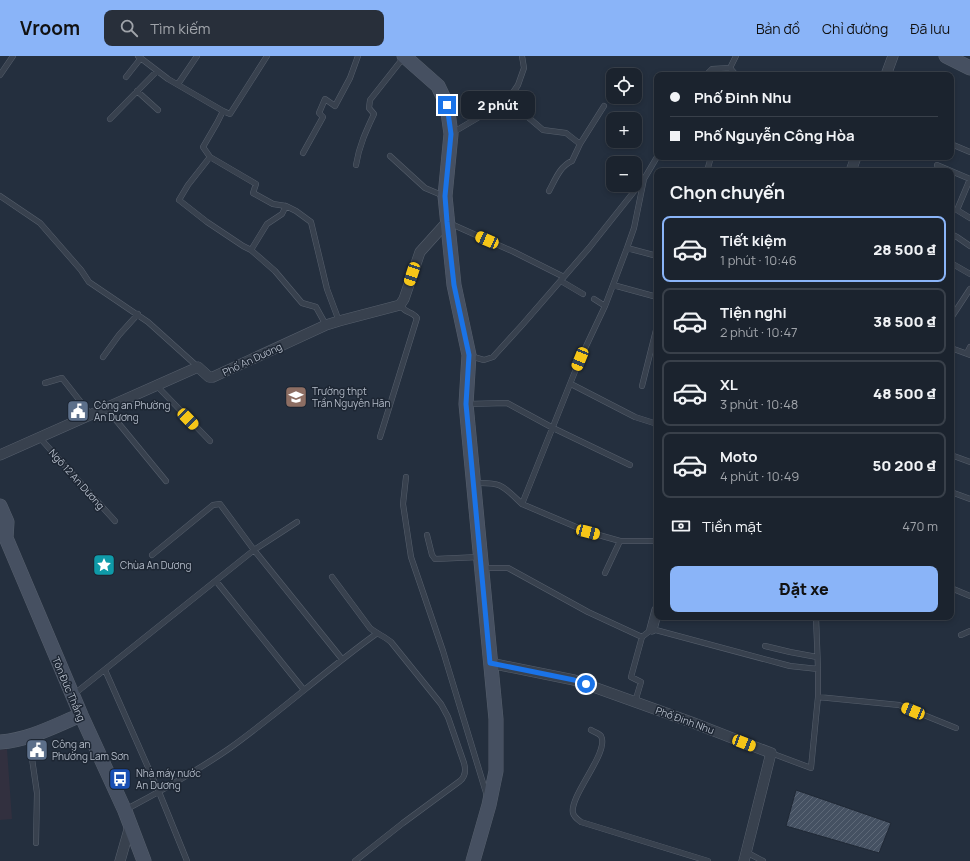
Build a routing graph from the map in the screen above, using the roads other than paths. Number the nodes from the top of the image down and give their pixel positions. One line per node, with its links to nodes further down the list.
1 (12, 56): 17 (lane)
2 (197, 56): 19 (lane)
3 (267, 56): 24 (lane)
4 (358, 56): 30 (lane)
5 (404, 56): 26 (street); 34 (lane)
6 (521, 56): 21 (lane)
7 (736, 56): 11 (lane)
8 (893, 56): 16 (street)
9 (946, 56): 12 (street)
10 (140, 57): 13 (lane); 18 (lane)
11 (730, 68): 14 (lane); 15 (lane)
12 (970, 68)
13 (157, 71): 19 (lane); 20 (lane)
14 (709, 72)
15 (733, 72)
16 (887, 72)
17 (0, 75)
18 (126, 77)
19 (178, 84): 24 (lane)
20 (137, 91): 23 (lane); 25 (lane)
21 (508, 100): 26 (lane); 27 (lane)
22 (604, 106): 27 (lane)
23 (158, 110)
24 (223, 111): 32 (lane)
25 (110, 119)
26 (451, 134): 42 (street)
27 (580, 144): 40 (lane)
28 (954, 145): 29 (lane)
29 (970, 152)
30 (303, 153)
31 (390, 156): 42 (lane)
32 (210, 158): 43 (lane); 49 (lane)
33 (655, 160): 38 (lane)
34 (356, 165)
35 (937, 165): 36 (lane)
36 (944, 168)
37 (954, 172): 39 (lane)
38 (644, 179): 48 (lane); 53 (lane)
39 (970, 179): 44 (lane)
40 (549, 191)
41 (0, 196): 62 (lane)
42 (445, 196): 45 (street)
43 (286, 206): 49 (lane); 63 (lane)
44 (970, 218)
45 (447, 222): 53 (lane); 59 (street); 69 (street)
46 (954, 236): 47 (lane)
47 (970, 246)
48 (627, 248): 50 (lane); 54 (lane)
49 (251, 250): 64 (lane)
50 (654, 255)
51 (954, 265): 52 (lane)
52 (970, 274)
53 (562, 279): 56 (lane); 69 (lane)
54 (613, 285): 57 (lane); 60 (lane)
55 (970, 289): 61 (lane)
56 (583, 294)
57 (654, 296)
58 (594, 300): 60 (lane)
59 (400, 305): 63 (street, Phố An Dương); 82 (lane)
60 (605, 306): 73 (lane)
61 (954, 313)
62 (138, 314): 70 (lane); 71 (lane)
63 (339, 320): 64 (street, Phố An Dương)
64 (326, 325): 71 (street, Phố An Dương)
65 (654, 338): 75 (lane)
66 (970, 347): 68 (lane)
67 (954, 349): 68 (lane)
68 (969, 354)
69 (469, 355): 76 (street)
70 (103, 357)
71 (198, 367): 74 (street)
72 (45, 384): 78 (lane)
73 (570, 384): 79 (lane); 80 (lane)
74 (156, 385): 77 (street); 83 (lane)
75 (642, 386)
76 (466, 404): 80 (lane); 90 (street)
77 (106, 408): 78 (street); 89 (lane)
78 (91, 414): 81 (street)
79 (654, 423)
80 (553, 428): 87 (lane); 93 (lane)
81 (39, 437): 84 (street); 95 (lane, Ngõ 12 An Dương)
82 (380, 437)
83 (210, 441)
84 (0, 454)
85 (954, 456): 86 (lane)
86 (970, 462)
87 (630, 465)
88 (406, 477): 133 (lane)
89 (166, 481)
90 (474, 483): 93 (lane); 103 (street)
91 (954, 493): 92 (lane)
92 (970, 499)
93 (522, 504): 99 (lane)
94 (0, 506): 98 (street, Tôn Đức Thắng)
95 (115, 521)
96 (296, 522): 101 (lane)
97 (427, 534): 103 (lane)
98 (3, 536): 123 (street, Tôn Đức Thắng)
99 (620, 541): 100 (lane); 104 (lane)
100 (654, 541)
101 (254, 550): 102 (lane); 106 (lane); 118 (lane)
102 (152, 554)
103 (481, 562): 115 (lane); 119 (street)
104 (605, 573)
105 (332, 578): 113 (lane)
106 (216, 581): 121 (lane); 122 (lane)
107 (954, 589): 108 (lane)
108 (970, 596)
109 (654, 620): 111 (street)
110 (816, 620): 117 (lane)
111 (652, 629): 115 (lane); 120 (lane)
112 (970, 631): 114 (lane)
113 (376, 634): 118 (lane); 141 (lane)
114 (962, 634)
115 (642, 637): 125 (lane)
116 (765, 646): 117 (lane)
117 (817, 656): 120 (lane)
118 (342, 659): 122 (lane)
119 (490, 663): 125 (street, Phố Đinh Nhu); 133 (street)
120 (818, 669): 124 (lane)
121 (105, 670): 123 (lane); 132 (lane)
122 (304, 690): 132 (lane)
123 (72, 696): 126 (street, Tôn Đức Thắng)
124 (818, 697): 127 (lane); 131 (lane)
125 (635, 702): 131 (street, Phố Đinh Nhu)
126 (81, 716): 129 (street); 134 (street, Tôn Đức Thắng)
127 (956, 728)
128 (591, 730): 143 (lane)
129 (28, 737): 130 (street); 136 (lane)
130 (0, 742)
131 (771, 753): 137 (street)
132 (159, 792): 134 (lane); 140 (lane)
133 (489, 805): 142 (street)
134 (125, 811): 135 (street, Tôn Đức Thắng)
135 (130, 826): 138 (street); 139 (street, Tôn Đức Thắng)
136 (36, 843)
137 (745, 856): 144 (lane)
138 (120, 861)
139 (144, 861)
140 (187, 861)
141 (355, 861)
142 (473, 861)
143 (708, 861)
144 (763, 861)

